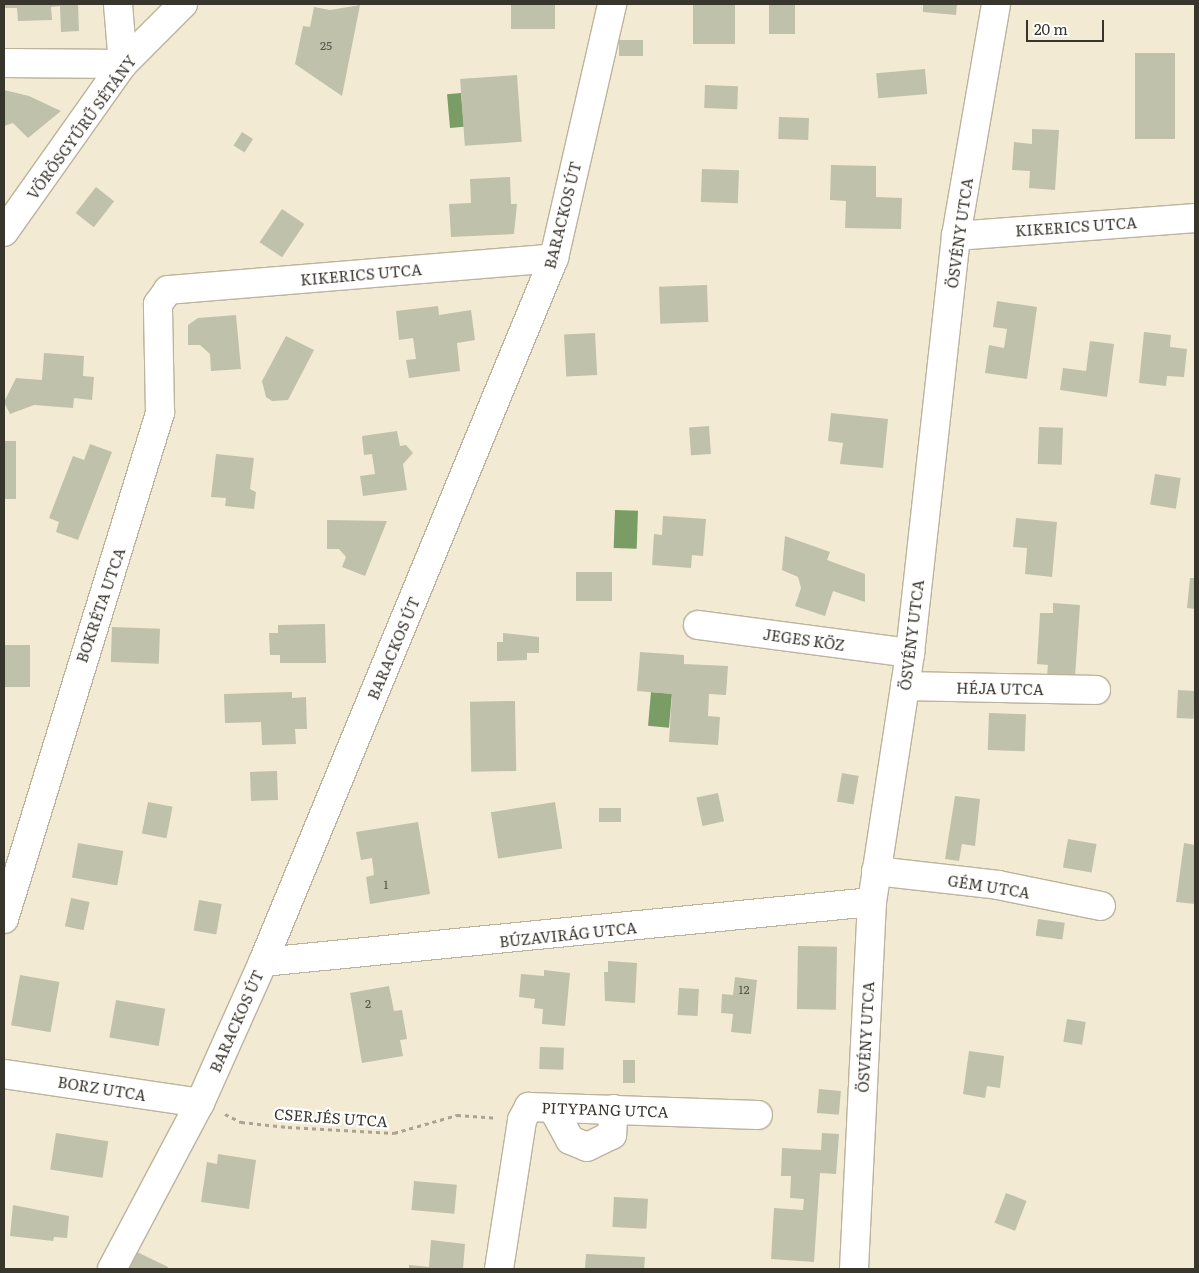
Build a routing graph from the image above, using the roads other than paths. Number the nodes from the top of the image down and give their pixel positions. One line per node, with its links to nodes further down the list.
1 (118, 4): 6 (street)
2 (183, 4): 6 (street, VÖRÖSGYŰRŰ SÉTÁNY)
3 (612, 4): 10 (street, BARACKOS ÚT)
4 (996, 4): 9 (street, ÖSVÉNY UTCA)
5 (4, 63): 6 (street)
6 (123, 64): 8 (street, VÖRÖSGYŰRŰ SÉTÁNY)
7 (1195, 218): 9 (street, KIKERICS UTCA)
8 (4, 232)
9 (956, 236): 13 (street, ÖSVÉNY UTCA)
10 (554, 258): 11 (street, KIKERICS UTCA); 20 (street, BARACKOS ÚT)
11 (168, 290): 19 (street, BOKRÉTA UTCA)
12 (698, 624): 13 (street, JEGES KÖZ)
13 (910, 654): 14 (street, ÖSVÉNY UTCA)
14 (905, 686): 15 (street, HÉJA UTCA); 16 (street, ÖSVÉNY UTCA)
15 (1096, 690)
16 (876, 871): 17 (street, ÖSVÉNY UTCA); 18 (street, GÉM UTCA)
17 (872, 902): 20 (street, BÚZAVIRÁG UTCA); 28 (street, ÖSVÉNY UTCA)
18 (1101, 906)
19 (4, 918)
20 (263, 962): 22 (street, BARACKOS ÚT)
21 (4, 1074): 22 (street, BORZ UTCA)
22 (200, 1103): 26 (street, BARACKOS ÚT)
23 (614, 1108): 24 (street, PITYPANG UTCA); 24 (street); 25 (street, PITYPANG UTCA)
24 (553, 1109): 27 (street, PITYPANG UTCA)
25 (758, 1115)
26 (112, 1269)
27 (499, 1269)
28 (854, 1269)

